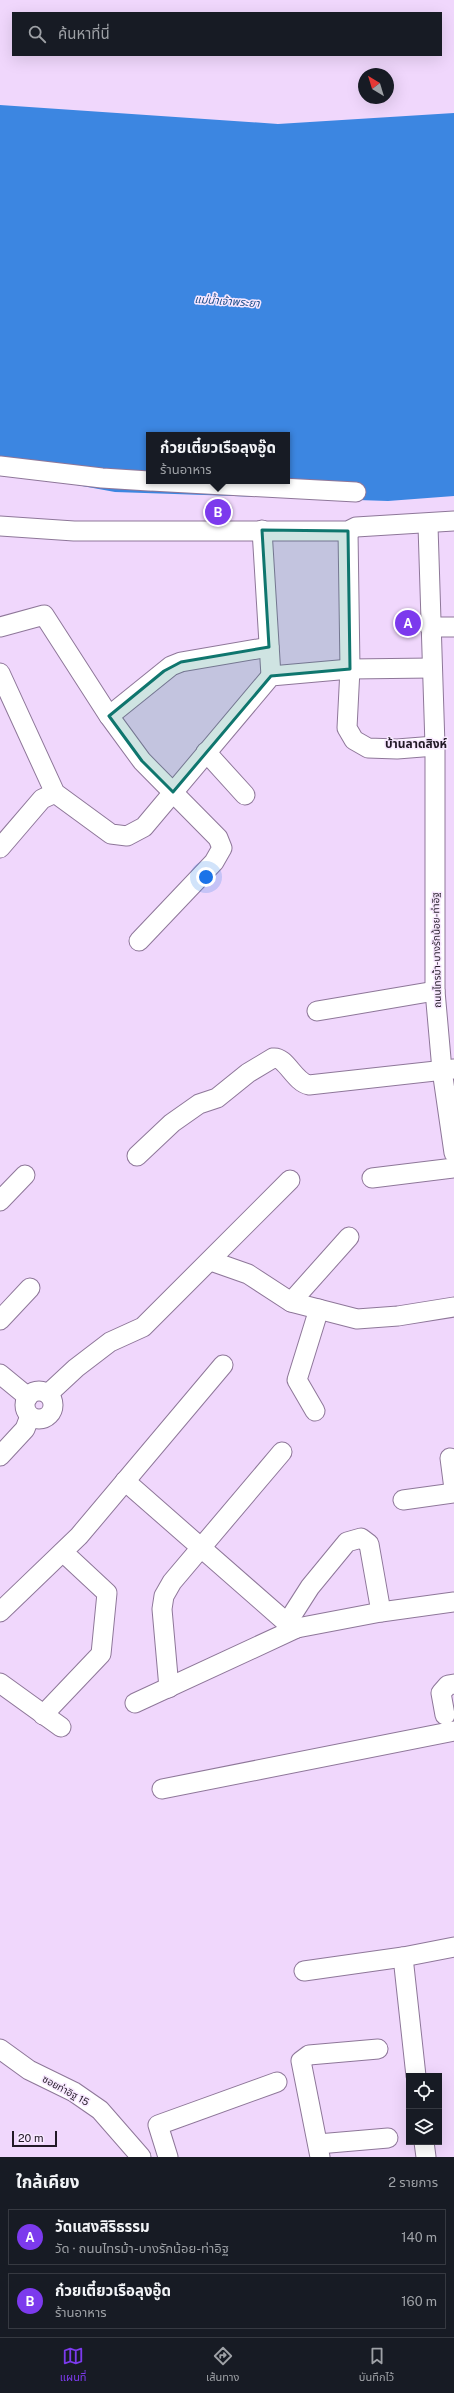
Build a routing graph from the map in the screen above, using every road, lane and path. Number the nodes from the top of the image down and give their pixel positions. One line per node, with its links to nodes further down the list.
1 (0, 466): 2 (street)
2 (146, 481)
3 (206, 484): 4 (street)
4 (356, 492)
5 (454, 521): 9 (street)
6 (0, 526): 8 (street)
7 (428, 526): 11 (street, ถนนไทรม้า-บางรักน้อย-ท่าอิฐ)
8 (262, 530): 9 (street); 13 (street)
9 (348, 531): 15 (street)
10 (0, 627): 18 (street)
11 (430, 627): 12 (street); 14 (street, ถนนไทรม้า-บางรักน้อย-ท่าอิฐ)
12 (454, 627)
13 (270, 647): 17 (street); 18 (street)
14 (432, 668): 15 (street); 19 (street, ถนนไทรม้า-บางรักน้อย-ท่าอิฐ)
15 (350, 669): 17 (street); 19 (street)
16 (0, 673): 22 (street)
17 (271, 676): 20 (street)
18 (109, 716): 21 (street)
19 (435, 746): 26 (street, ถนนไทรม้า-บางรักน้อย-ท่าอิฐ)
20 (206, 752): 21 (street); 23 (street)
21 (173, 792): 22 (street); 25 (street)
22 (55, 793): 24 (street)
23 (246, 795)
24 (1, 845)
25 (139, 941)
26 (435, 991): 27 (street); 28 (street, ถนนไทรม้า-บางรักน้อย-ท่าอิฐ)
27 (317, 1011)
28 (448, 1070): 29 (street, ถนนไทรม้า-บางรักน้อย-ท่าอิฐ); 30 (street)
29 (454, 1153)
30 (137, 1156)
31 (454, 1168): 33 (street)
32 (25, 1175): 35 (street)
33 (372, 1178)
34 (290, 1180): 37 (street)
35 (0, 1201)
36 (349, 1237): 39 (street)
37 (211, 1261): 39 (street); 45 (street)
38 (30, 1288): 42 (street)
39 (291, 1302): 41 (street)
40 (454, 1307): 41 (street)
41 (319, 1309): 47 (street)
42 (0, 1320)
43 (223, 1365): 52 (street)
44 (0, 1374): 46 (street)
45 (48, 1394): 46 (street); 48 (street)
46 (28, 1397): 48 (street)
47 (315, 1412)
48 (30, 1416): 50 (street)
49 (282, 1452): 56 (street)
50 (0, 1456)
51 (450, 1458): 53 (street)
52 (125, 1481): 56 (street); 57 (street)
53 (454, 1489)
54 (454, 1492): 55 (street)
55 (402, 1500)
56 (201, 1550): 61 (street); 64 (street)
57 (63, 1552): 59 (street); 66 (street)
58 (454, 1602): 60 (street)
59 (0, 1612)
60 (380, 1612): 61 (street); 61 (street)
61 (292, 1626): 64 (street)
62 (0, 1683): 66 (street)
63 (454, 1684): 67 (street)
64 (169, 1688): 65 (street)
65 (135, 1703)
66 (43, 1714): 68 (street)
67 (445, 1714)
68 (61, 1728)
69 (454, 1731): 70 (street)
70 (162, 1789)
71 (454, 1948): 72 (street)
72 (403, 1957): 73 (street); 76 (street)
73 (304, 1971)
74 (0, 2049): 81 (street, ซอยท่าอิฐ 15)
75 (378, 2049): 80 (street)
76 (416, 2073)
77 (277, 2082): 82 (street)
78 (388, 2138): 80 (street)
79 (424, 2145): 83 (street)
80 (319, 2151)
81 (141, 2157)
82 (168, 2157)
83 (426, 2157)

